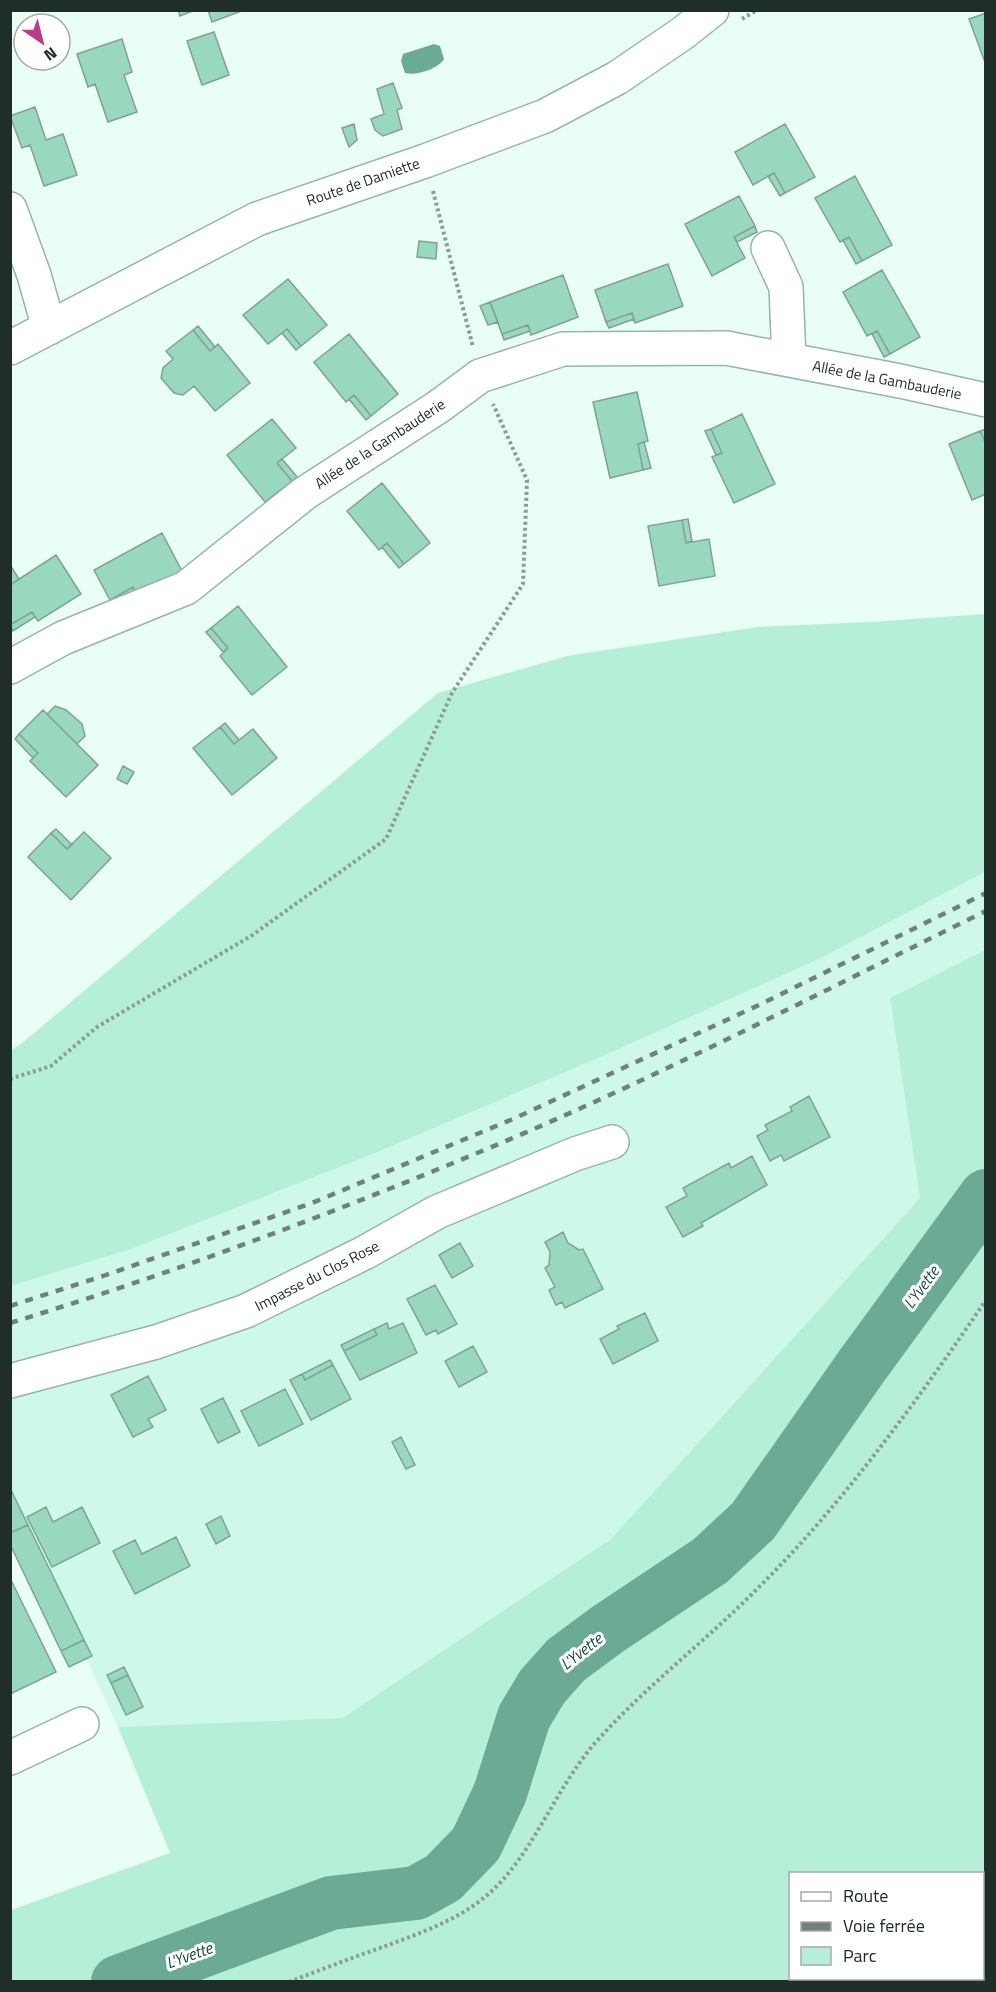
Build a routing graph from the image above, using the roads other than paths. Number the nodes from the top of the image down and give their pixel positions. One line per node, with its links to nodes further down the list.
1 (712, 10): 4 (street, Route de Damiette)
2 (10, 209): 4 (street)
3 (768, 248): 6 (street)
4 (49, 328): 5 (street, Route de Damiette)
5 (10, 348)
6 (789, 360): 7 (street, Allée de la Gambauderie); 8 (street, Allée de la Gambauderie)
7 (986, 400)
8 (10, 667)
9 (612, 1142): 10 (street, Impasse du Clos Rose)
10 (10, 1381)
11 (82, 1724): 12 (street)
12 (10, 1758)

